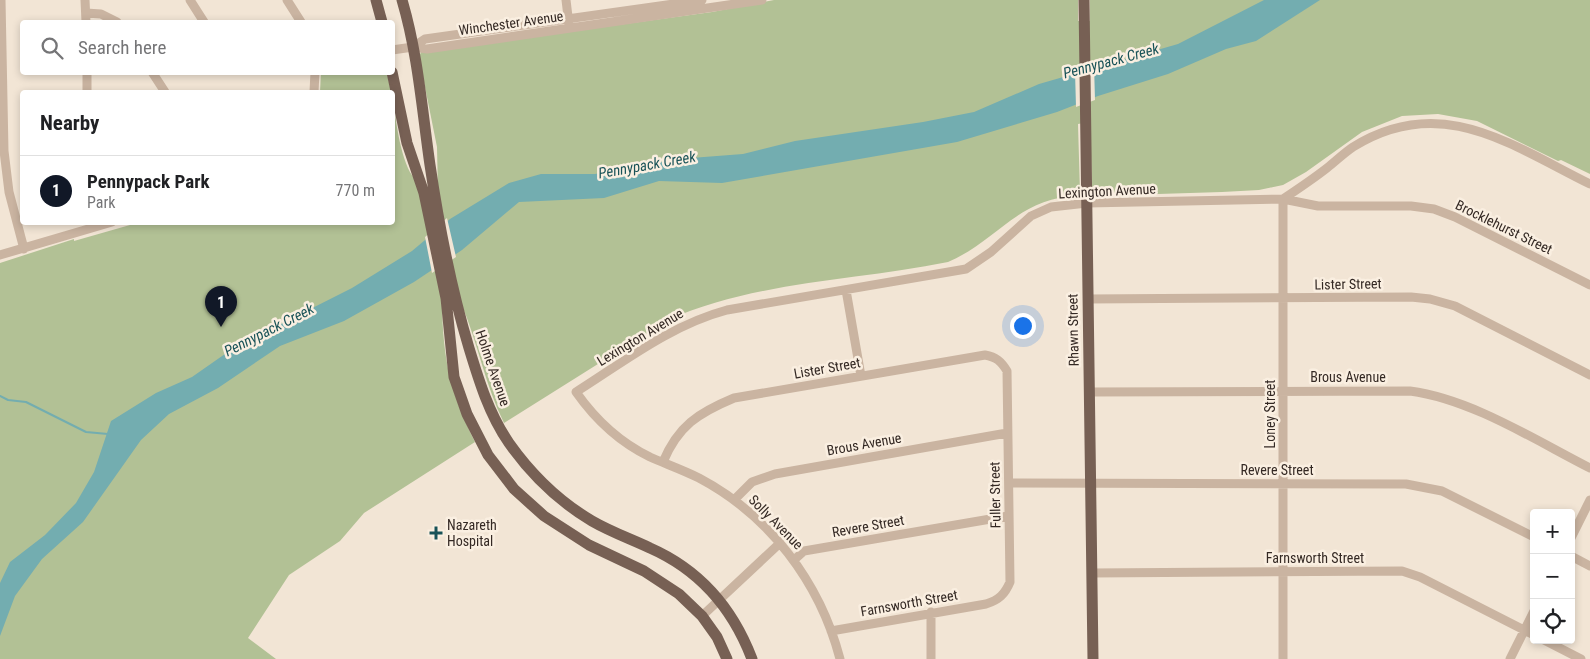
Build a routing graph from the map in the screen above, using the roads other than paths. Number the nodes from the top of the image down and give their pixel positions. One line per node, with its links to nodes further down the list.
1 (1, 0): 32 (street)
2 (85, 0): 12 (street)
3 (190, 0): 14 (street)
4 (287, 0): 15 (street)
5 (376, 0): 16 (main road)
6 (402, 0): 18 (main road, Holme Avenue)
7 (566, 0): 17 (street)
8 (702, 0): 17 (street, Winchester Avenue)
9 (762, 0): 11 (street, Winchester Avenue)
10 (1084, 0): 29 (main road, Rhawn Street)
11 (714, 4): 17 (street, Winchester Avenue)
12 (86, 18): 13 (street)
13 (113, 20)
14 (203, 20)
15 (300, 20)
16 (381, 20)
17 (569, 24): 18 (street, Winchester Avenue)
18 (413, 47): 19 (street, Winchester Avenue); 30 (main road, Holme Avenue)
19 (395, 50)
20 (87, 75): 24 (street)
21 (154, 75): 25 (street)
22 (315, 75): 26 (street)
23 (393, 75): 30 (main road, Holme Avenue)
24 (87, 90)
25 (164, 90)
26 (314, 90)
27 (1590, 184): 28 (street)
28 (1283, 199): 29 (street, Lexington Avenue); 34 (street, Brocklehurst Street); 38 (street, Loney Street)
29 (1087, 203): 35 (street, Lexington Avenue); 37 (main road, Rhawn Street)
30 (432, 205): 36 (main road, Holme Avenue)
31 (101, 225): 32 (street)
32 (24, 248): 33 (street)
33 (0, 256)
34 (1590, 285)
35 (846, 290): 40 (street); 43 (street, Lexington Avenue)
36 (450, 297): 62 (main road, Holme Avenue); 65 (main road, Holme Avenue)
37 (1088, 299): 38 (street, Lister Street); 44 (main road, Rhawn Street)
38 (1283, 299): 39 (street, Lister Street); 42 (street, Loney Street)
39 (1590, 375)
40 (861, 376): 41 (street, Lister Street); 46 (street, Lister Street)
41 (1007, 380): 45 (street, Fuller Street)
42 (1283, 390): 44 (street, Brous Avenue); 47 (street, Brous Avenue); 50 (street, Loney Street)
43 (576, 392): 46 (street, Solly Avenue)
44 (1090, 392): 49 (main road, Rhawn Street)
45 (1008, 433): 48 (street, Fuller Street); 51 (street, Brous Avenue)
46 (663, 462): 51 (street, Solly Avenue)
47 (1590, 468)
48 (1009, 483): 49 (street, Revere Street); 53 (street, Fuller Street)
49 (1091, 484): 50 (street, Revere Street); 61 (main road, Rhawn Street)
50 (1284, 484): 55 (street, Revere Street); 60 (street, Loney Street)
51 (734, 500): 56 (street, Solly Avenue)
52 (1590, 500): 54 (street)
53 (1008, 516): 58 (street, Revere Street); 63 (street, Fuller Street)
54 (1575, 530)
55 (1530, 535)
56 (780, 543): 58 (street, Solly Avenue); 62 (street)
57 (1575, 558): 59 (street)
58 (794, 560): 68 (street, Solly Avenue)
59 (1590, 566)
60 (1283, 572): 61 (street, Farnsworth Street); 67 (street, Farnsworth Street); 76 (street, Loney Street)
61 (1092, 573): 75 (main road, Rhawn Street)
62 (720, 599): 65 (street); 72 (main road, Holme Avenue)
63 (991, 602): 64 (street, Farnsworth Street)
64 (931, 612): 68 (street, Farnsworth Street); 74 (street)
65 (702, 616): 71 (main road, Holme Avenue)
66 (1530, 619): 67 (street)
67 (1524, 630): 69 (street, Farnsworth Street); 77 (street)
68 (831, 631): 73 (street, Solly Avenue)
69 (1530, 633)
70 (1552, 644): 78 (street)
71 (727, 659)
72 (752, 659)
73 (840, 659)
74 (931, 659)
75 (1093, 659)
76 (1283, 659)
77 (1510, 659)
78 (1581, 659)

